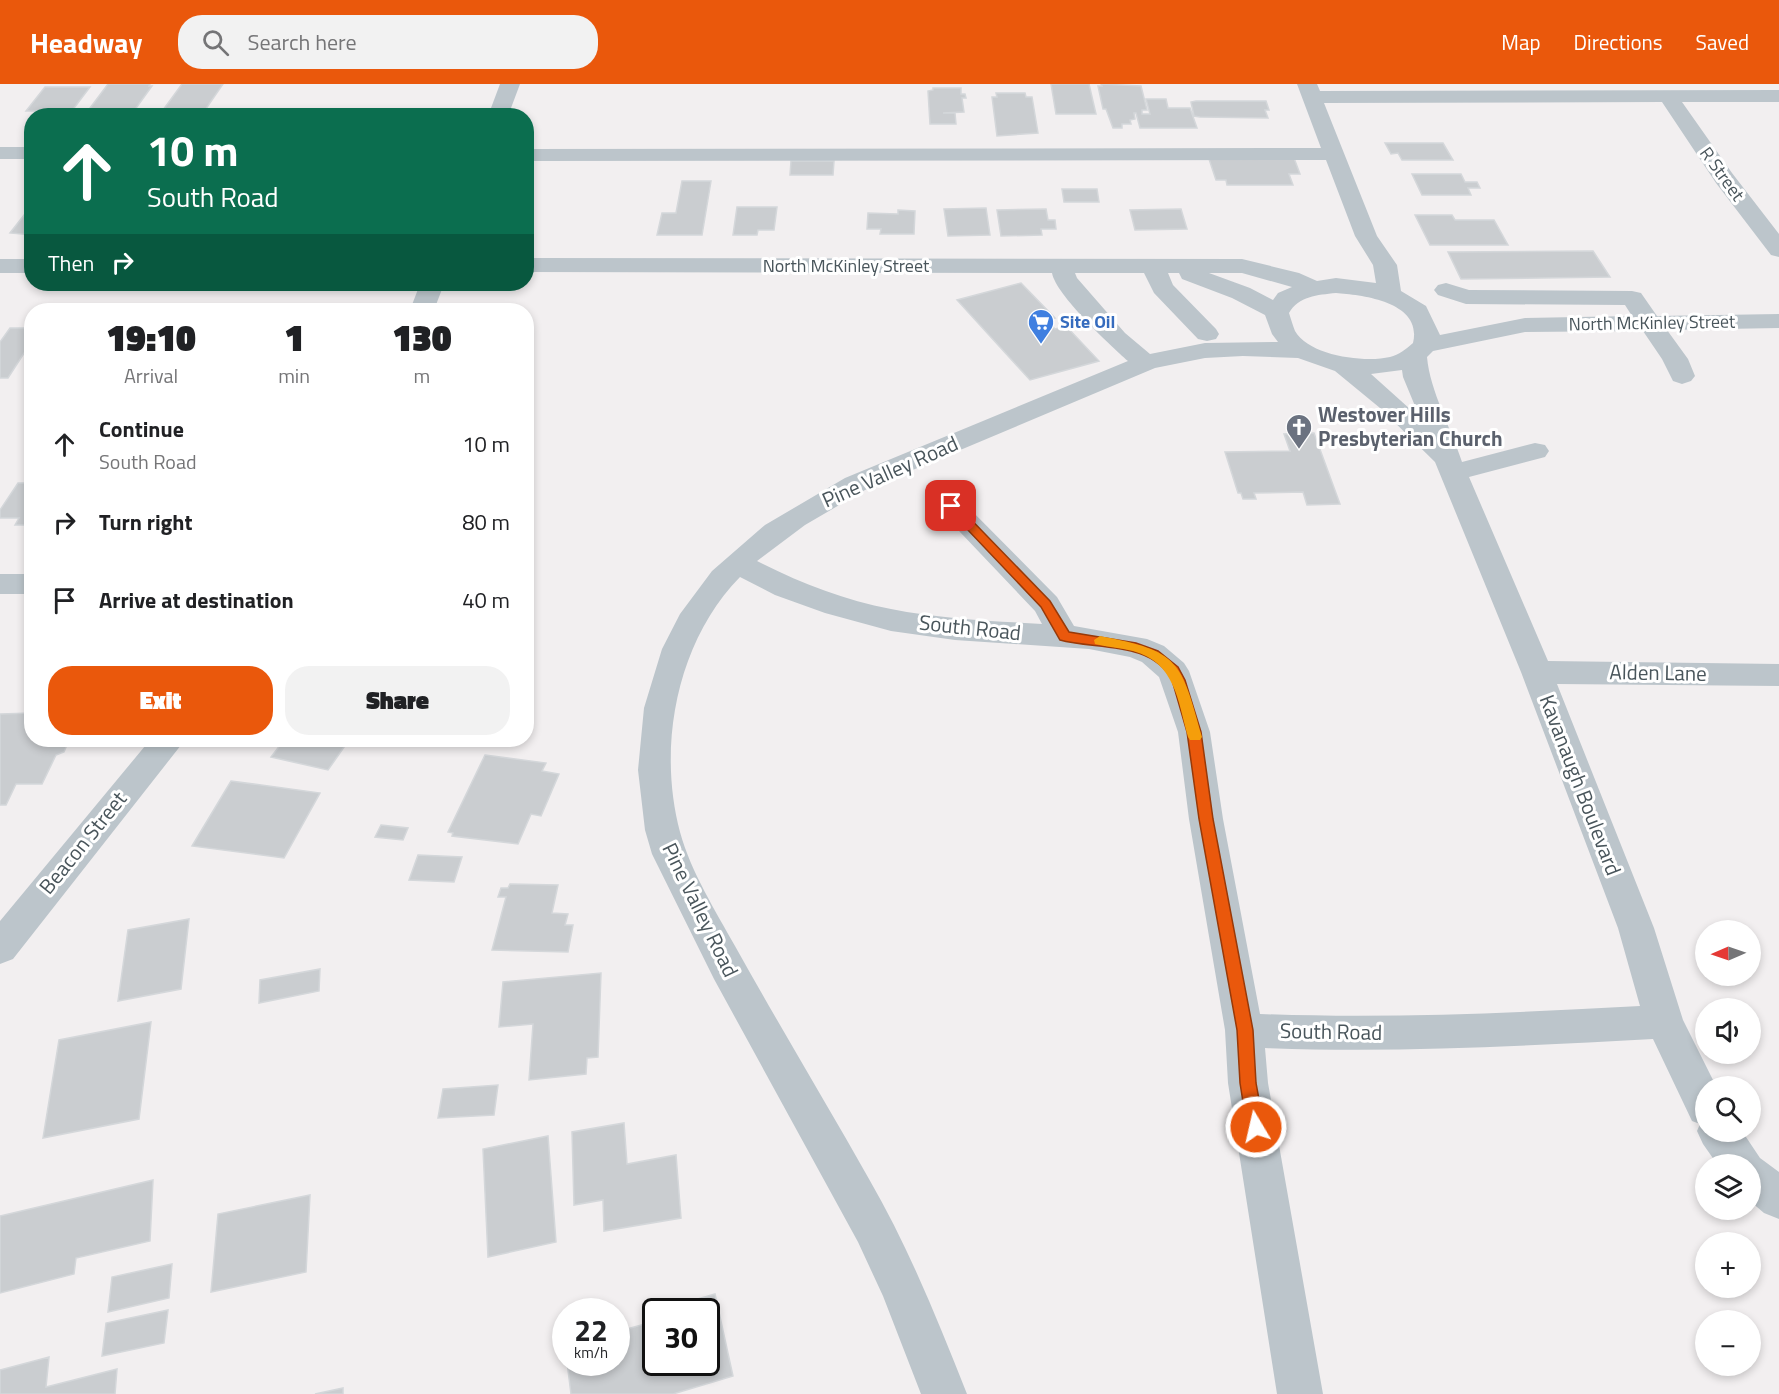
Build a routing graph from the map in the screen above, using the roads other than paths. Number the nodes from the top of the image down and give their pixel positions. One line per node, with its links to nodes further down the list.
1 (510, 84): 5 (street)
2 (1309, 90): 4 (street); 8 (street)
3 (1779, 96): 4 (street)
4 (1668, 97): 11 (street, R Street)
5 (501, 108)
6 (0, 153): 7 (street)
7 (24, 153)
8 (1335, 154): 9 (street); 10 (street)
9 (534, 155)
10 (1366, 236): 17 (street); 19 (street)
11 (1779, 250)
12 (534, 265): 15 (street, North McKinley Street)
13 (0, 266): 14 (street)
14 (24, 266)
15 (1062, 267): 16 (street, North McKinley Street); 27 (street)
16 (1160, 268): 17 (street); 20 (street); 24 (street)
17 (1315, 286): 19 (street); 20 (street)
18 (1446, 290): 22 (street)
19 (1399, 300): 23 (street); 26 (street, Kavanaugh Boulevard)
20 (1277, 315): 24 (street); 25 (street)
21 (1779, 321): 22 (street, North McKinley Street)
22 (1652, 323): 23 (street, North McKinley Street); 29 (street)
23 (1525, 326): 26 (street)
24 (1207, 334): 27 (street)
25 (1304, 351): 27 (street); 28 (street)
26 (1419, 351): 28 (street); 31 (street, Kavanaugh Boulevard)
27 (1161, 358): 33 (street, Pine Valley Road)
28 (1344, 365): 31 (street)
29 (1682, 376)
30 (1535, 451): 31 (street)
31 (1451, 468): 37 (street, Kavanaugh Boulevard)
32 (951, 506): 36 (street)
33 (738, 564): 36 (street, South Road); 48 (street, Pine Valley Road)
34 (0, 584): 35 (street)
35 (24, 584)
36 (1065, 637): 42 (street, South Road)
37 (1537, 672): 38 (street, Alden Lane); 41 (street, Kavanaugh Boulevard)
38 (1779, 675)
39 (162, 747): 40 (street, Beacon Street)
40 (0, 948)
41 (1664, 1022): 42 (street, South Road); 43 (street, Kavanaugh Boulevard)
42 (1245, 1030): 49 (street)
43 (1695, 1085)
44 (1725, 1142): 45 (street)
45 (1734, 1154)
46 (1761, 1183): 47 (street)
47 (1779, 1199)
48 (944, 1394)
49 (1300, 1394)

